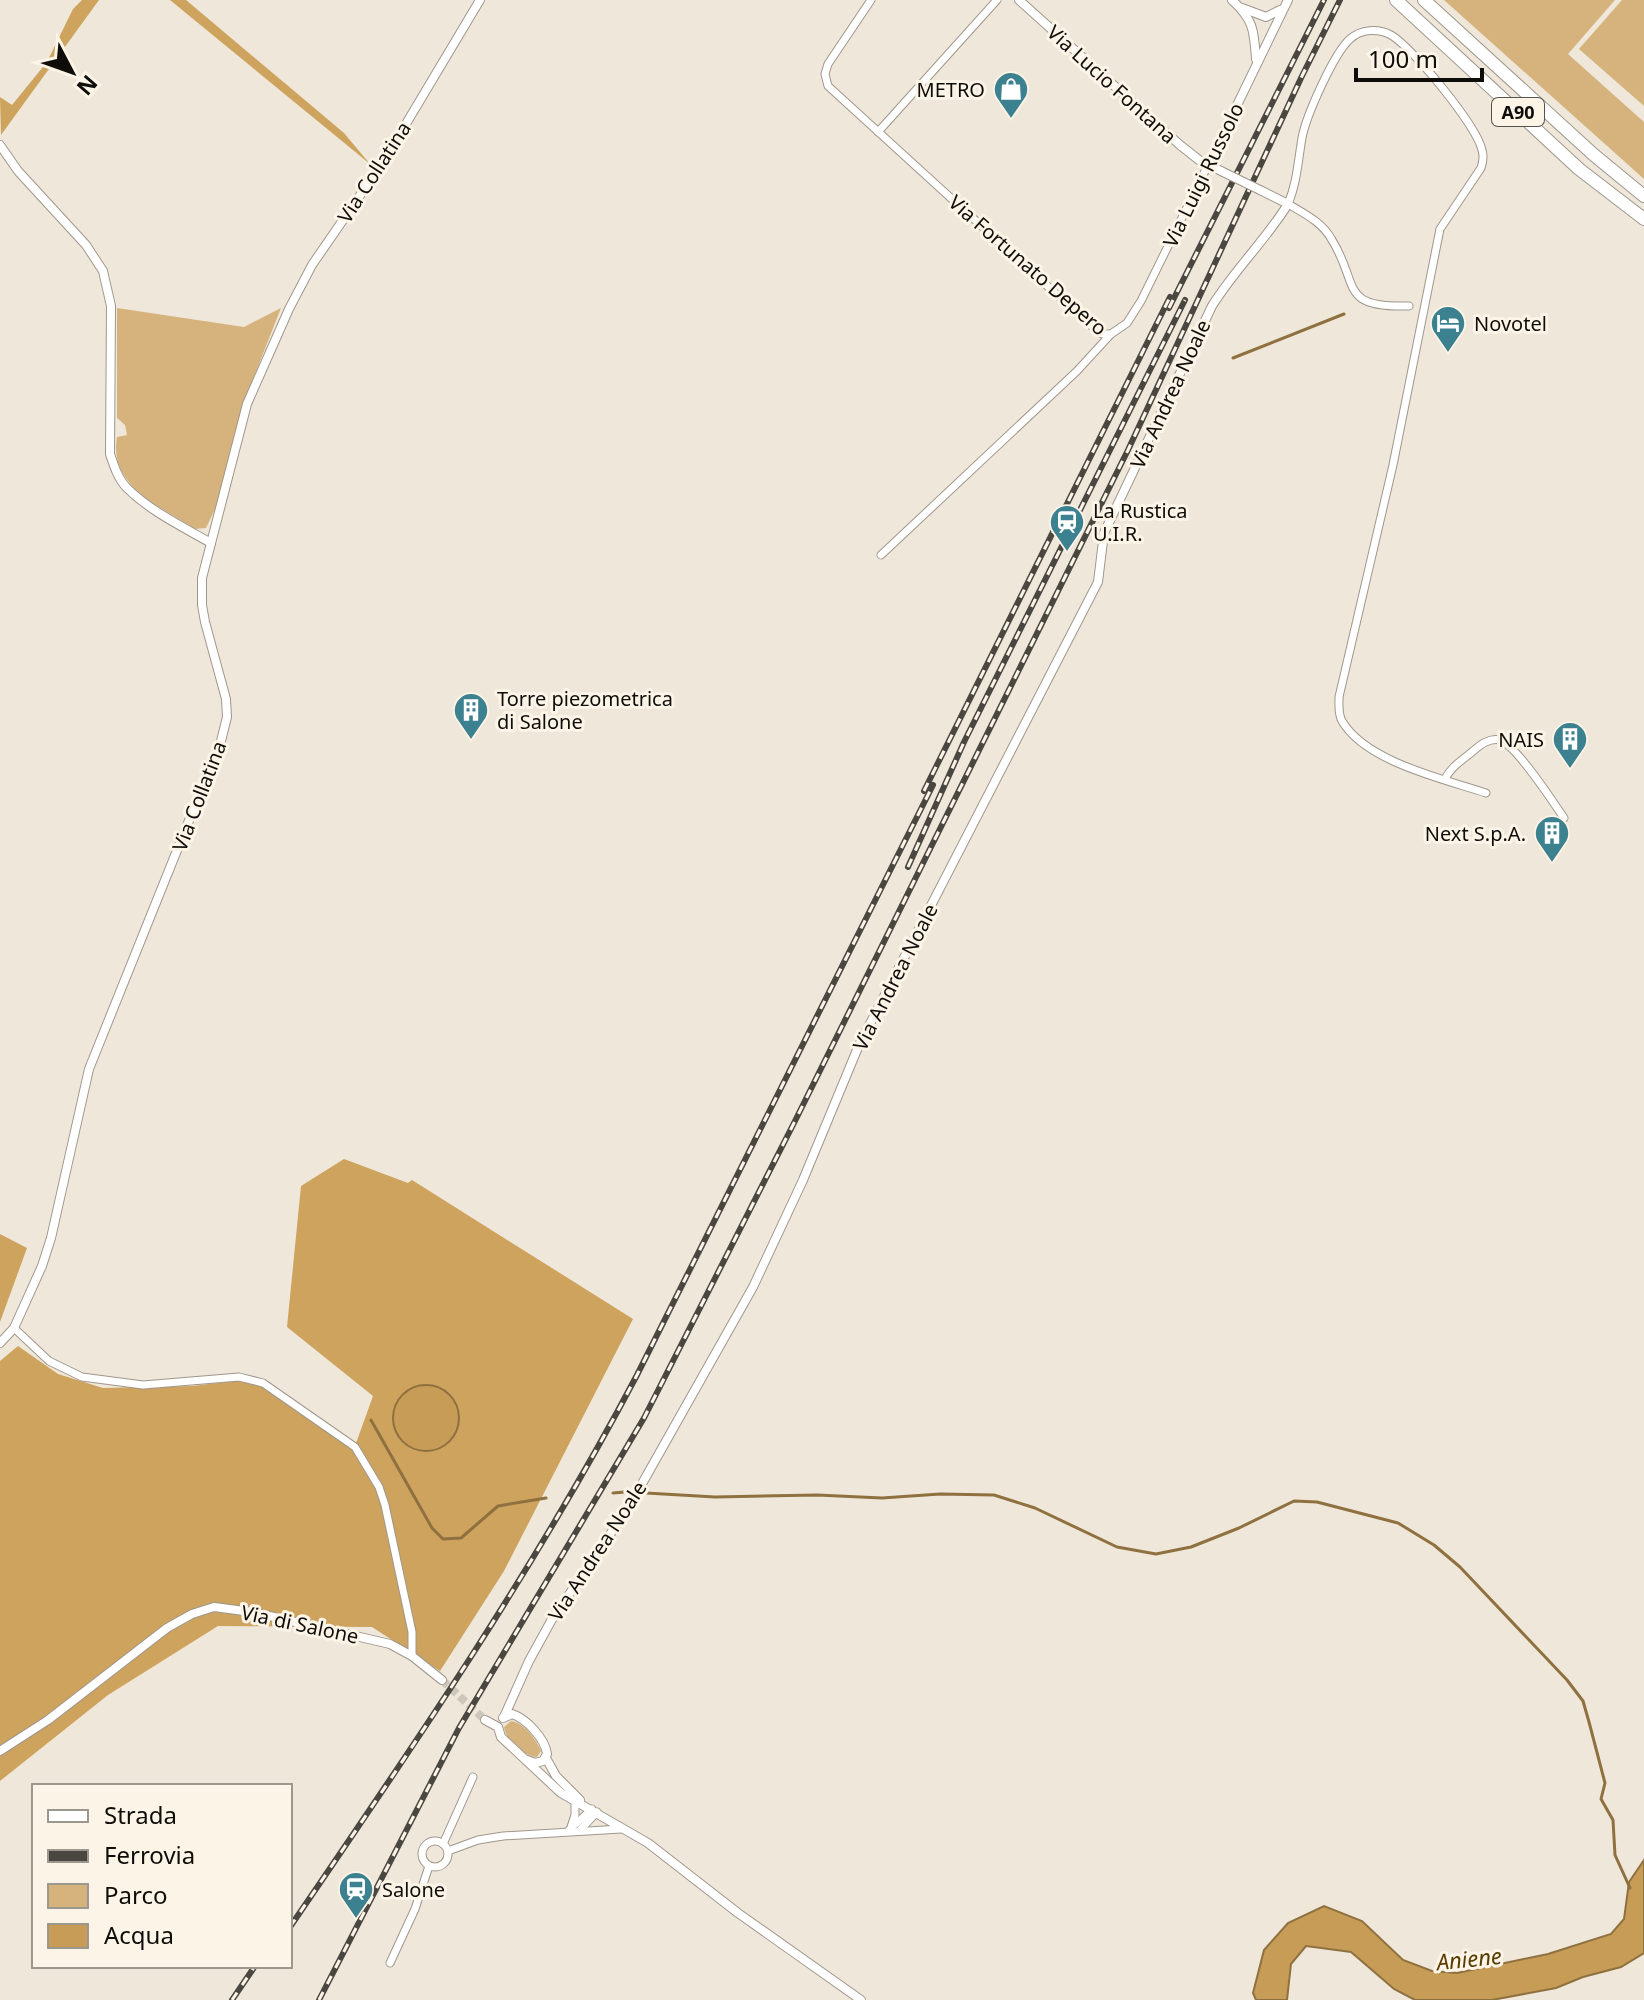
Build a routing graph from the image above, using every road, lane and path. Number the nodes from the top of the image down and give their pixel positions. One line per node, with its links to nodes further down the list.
1 (480, 0): 19 (street, Via Collatina)
2 (870, 0): 11 (street, Via Fortunato Depero)
3 (997, 0): 11 (street)
4 (1019, 0): 13 (street, Via Lucio Fontana)
5 (1232, 0): 9 (street)
6 (1396, 0): 16 (highway, A90)
7 (1424, 0): 14 (highway, A90)
8 (1286, 4): 9 (street); 10 (street, Via Luigi Russolo)
9 (1240, 7): 10 (street)
10 (1256, 62): 13 (street, Via Luigi Russolo)
11 (878, 132): 18 (street, Via Fortunato Depero)
12 (0, 145): 19 (street)
13 (1208, 165): 15 (street, Via Lucio Fontana, bridge); 18 (street, Via Luigi Russolo)
14 (1644, 196)
15 (1288, 204): 17 (street); 21 (street, Via Andrea Noale); 28 (street, Via Andrea Noale)
16 (1644, 219)
17 (1409, 306)
18 (1111, 334): 20 (street, Via Fortunato Depero)
19 (211, 543): 24 (street, Via Collatina)
20 (881, 555)
21 (1445, 779): 22 (street, Via Andrea Noale); 23 (street)
22 (1486, 793)
23 (1564, 818)
24 (14, 1328): 25 (street, Via Collatina); 26 (street)
25 (0, 1343)
26 (412, 1656): 27 (street, Via di Salone); 33 (street, Via di Salone)
27 (442, 1680)
28 (516, 1689): 29 (street, Via Andrea Noale); 30 (street)
29 (504, 1717): 30 (street); 32 (street)
30 (521, 1718): 34 (street)
31 (485, 1720): 32 (street)
32 (498, 1727): 35 (street)
33 (0, 1751)
34 (546, 1758): 35 (street); 38 (street)
35 (527, 1760): 37 (street)
36 (473, 1777): 41 (street)
37 (575, 1801): 38 (street); 40 (street)
38 (592, 1809): 39 (street); 40 (street)
39 (628, 1830): 40 (street); 44 (street)
40 (567, 1832): 41 (street)
41 (446, 1847): 42 (street); 42 (street)
42 (429, 1866): 43 (street)
43 (390, 1963)
44 (861, 2000)

